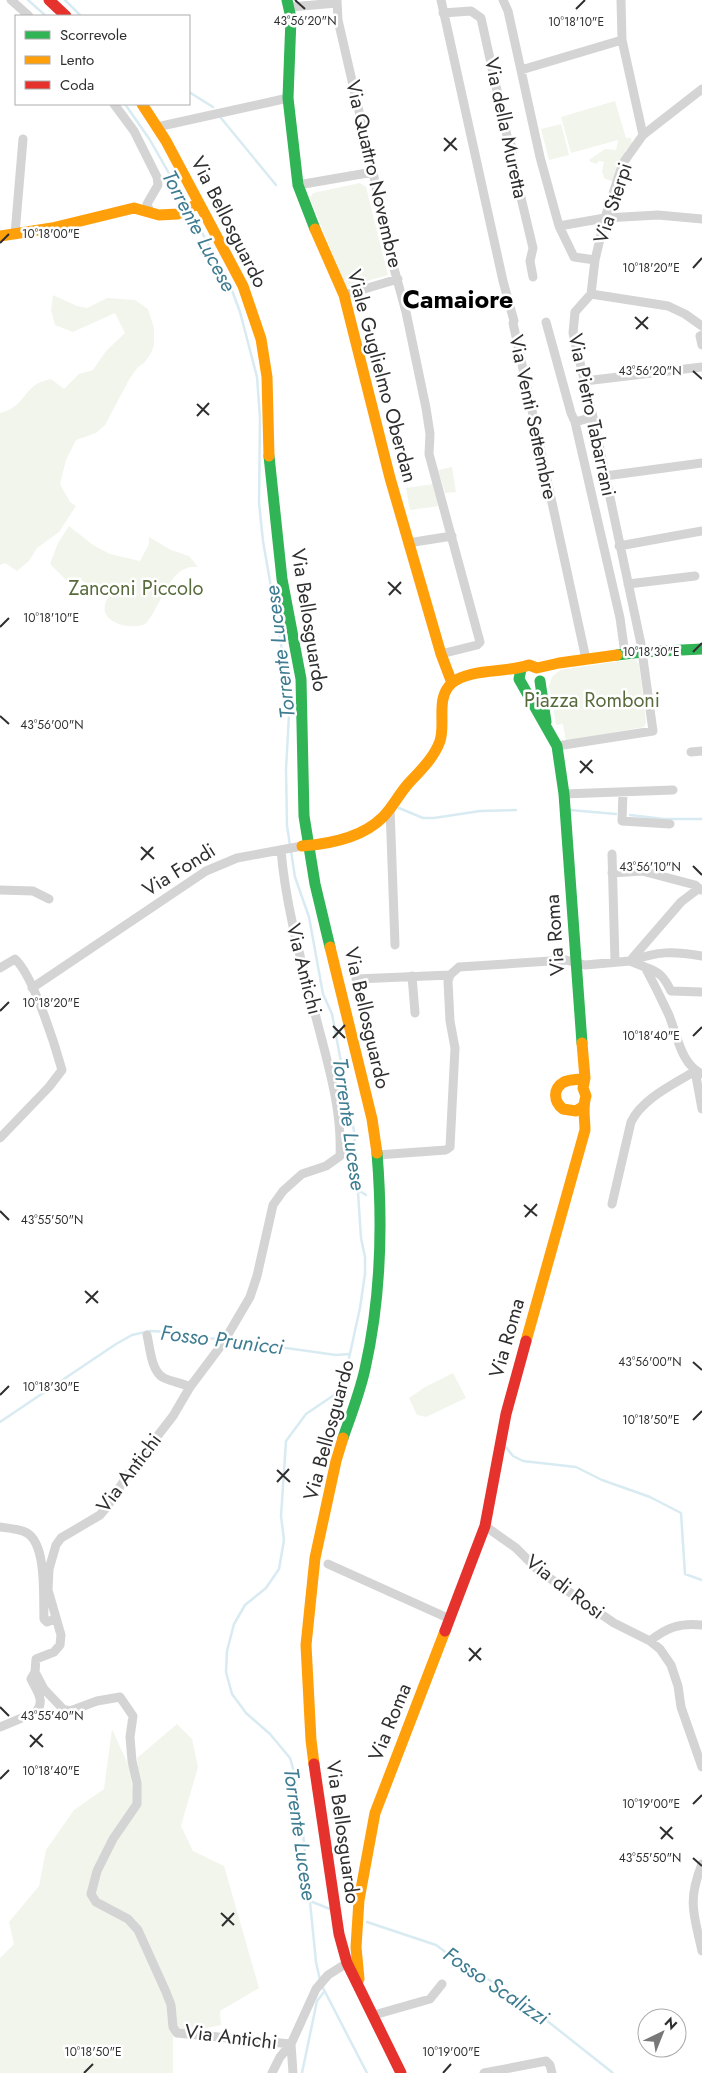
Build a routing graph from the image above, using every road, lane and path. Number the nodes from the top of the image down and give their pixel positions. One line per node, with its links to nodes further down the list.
1 (11, 0): 9 (street)
2 (49, 0): 10 (street)
3 (440, 0): 8 (street, Via Venti Settembre)
4 (503, 0): 12 (street)
5 (621, 0): 11 (street)
6 (337, 1): 7 (street); 20 (street, Via Quattro Novembre)
7 (289, 8): 14 (street, Viale Guglielmo Oberdan)
8 (443, 13): 30 (street, Via della Muretta); 54 (street, Via Venti Settembre)
9 (28, 15)
10 (65, 15)
11 (622, 40): 12 (street); 18 (street)
12 (521, 70): 26 (street)
13 (702, 89): 18 (street, Via Sterpi)
14 (288, 98): 17 (street); 21 (street, Viale Guglielmo Oberdan)
15 (115, 105): 23 (street)
16 (143, 105): 17 (street, Via Bellosguardo)
17 (158, 127): 22 (street, Via Bellosguardo)
18 (643, 135): 24 (street, Via Sterpi)
19 (23, 139): 27 (street)
20 (373, 172): 21 (street); 31 (street, Via Quattro Novembre)
21 (298, 185): 33 (street, Viale Guglielmo Oberdan)
22 (200, 203): 23 (street); 67 (street, Via Bellosguardo)
23 (150, 212): 27 (street)
24 (605, 218): 25 (street); 26 (street); 29 (street, Via Sterpi)
25 (702, 219)
26 (559, 226): 29 (street)
27 (15, 234): 28 (street)
28 (0, 236)
29 (595, 260): 32 (street, Via Pietro Tabarrani)
30 (533, 277)
31 (398, 279): 33 (street); 45 (street, Via Quattro Novembre)
32 (590, 294): 35 (street); 39 (street, Via Pietro Tabarrani)
33 (344, 295): 46 (street, Viale Guglielmo Oberdan)
34 (546, 322): 41 (street)
35 (702, 326)
36 (702, 334): 37 (street)
37 (702, 346)
38 (702, 367): 39 (street)
39 (585, 381): 40 (street, Via Pietro Tabarrani)
40 (593, 417): 41 (street); 43 (street, Via Pietro Tabarrani)
41 (575, 422): 53 (street)
42 (702, 463): 43 (street)
43 (605, 476): 47 (street, Via Pietro Tabarrani)
44 (702, 532): 47 (street)
45 (452, 536): 46 (street); 52 (street, Via Quattro Novembre)
46 (408, 543): 52 (street, Viale Guglielmo Oberdan)
47 (619, 546): 49 (street, Via Pietro Tabarrani)
48 (695, 576): 49 (street)
49 (628, 584): 51 (street, Via Pietro Tabarrani)
50 (702, 649): 51 (street)
51 (642, 652): 53 (street); 59 (street, Via Pietro Tabarrani)
52 (442, 654): 57 (street, Viale Guglielmo Oberdan)
53 (625, 654): 54 (street)
54 (586, 659): 55 (street)
55 (539, 675): 56 (street); 56 (street); 58 (street, Via Roma)
56 (521, 678): 57 (street); 58 (street, Via Roma)
57 (452, 682): 65 (street, Via Fondi)
58 (546, 727): 59 (street, Via Roma)
59 (558, 746): 64 (street, Via Roma)
60 (702, 751): 61 (street)
61 (691, 752)
62 (673, 790): 63 (street)
63 (623, 792): 64 (street); 66 (street)
64 (564, 794): 78 (street, Via Roma)
65 (390, 808): 67 (street, Via Fondi); 74 (street)
66 (670, 824)
67 (305, 846): 68 (street, Via Fondi); 92 (street, Via Bellosguardo)
68 (281, 850): 84 (street, Via Fondi); 95 (street, Via Antichi)
69 (612, 854): 70 (street)
70 (612, 872): 72 (street); 77 (street)
71 (0, 890): 73 (street)
72 (700, 890): 76 (street)
73 (49, 899)
74 (395, 945)
75 (702, 956): 76 (street)
76 (630, 961): 77 (street); 79 (street)
77 (615, 962): 78 (street)
78 (576, 963): 81 (street); 88 (street, Via Roma)
79 (645, 967): 85 (street); 87 (street)
80 (0, 968): 84 (street)
81 (450, 975): 82 (street); 92 (street)
82 (412, 976): 83 (street); 86 (street)
83 (356, 979)
84 (32, 988): 91 (street)
85 (702, 992)
86 (415, 1013)
87 (698, 1072): 89 (street); 93 (street)
88 (581, 1082): 90 (street, Via Roma); 90 (street)
89 (702, 1109)
90 (580, 1112): 96 (street, Via Roma)
91 (0, 1138)
92 (377, 1155): 107 (street, Via Bellosguardo)
93 (612, 1204)
94 (147, 1335): 95 (street)
95 (190, 1388): 99 (street, Via Antichi)
96 (485, 1526): 100 (street, Via Roma); 102 (street, Via di Rosi)
97 (0, 1527): 99 (street)
98 (328, 1564): 100 (street)
99 (55, 1619): 103 (street, Via Antichi)
100 (450, 1619): 108 (street, Via Roma)
101 (702, 1625): 102 (street)
102 (650, 1641): 105 (street)
103 (35, 1672): 104 (street); 116 (street, Via Antichi)
104 (0, 1727)
105 (702, 1767)
106 (702, 1864): 111 (street)
107 (336, 1912): 108 (street); 109 (street, Via Bellosguardo)
108 (356, 1921): 109 (street); 110 (street, Via Roma)
109 (340, 1938): 112 (street, Via Bellosguardo)
110 (356, 1947): 112 (street); 114 (street, Via Roma)
111 (702, 1951)
112 (347, 1963): 114 (street, Via Bellosguardo); 116 (street)
113 (442, 1984): 115 (street)
114 (361, 1988): 115 (street, Via Bellosguardo)
115 (374, 2015): 119 (street, Via Bellosguardo)
116 (291, 2044): 117 (street); 118 (street)
117 (272, 2073)
118 (293, 2073)
119 (401, 2073)
120 (484, 2073): 121 (street)
121 (552, 2073)

